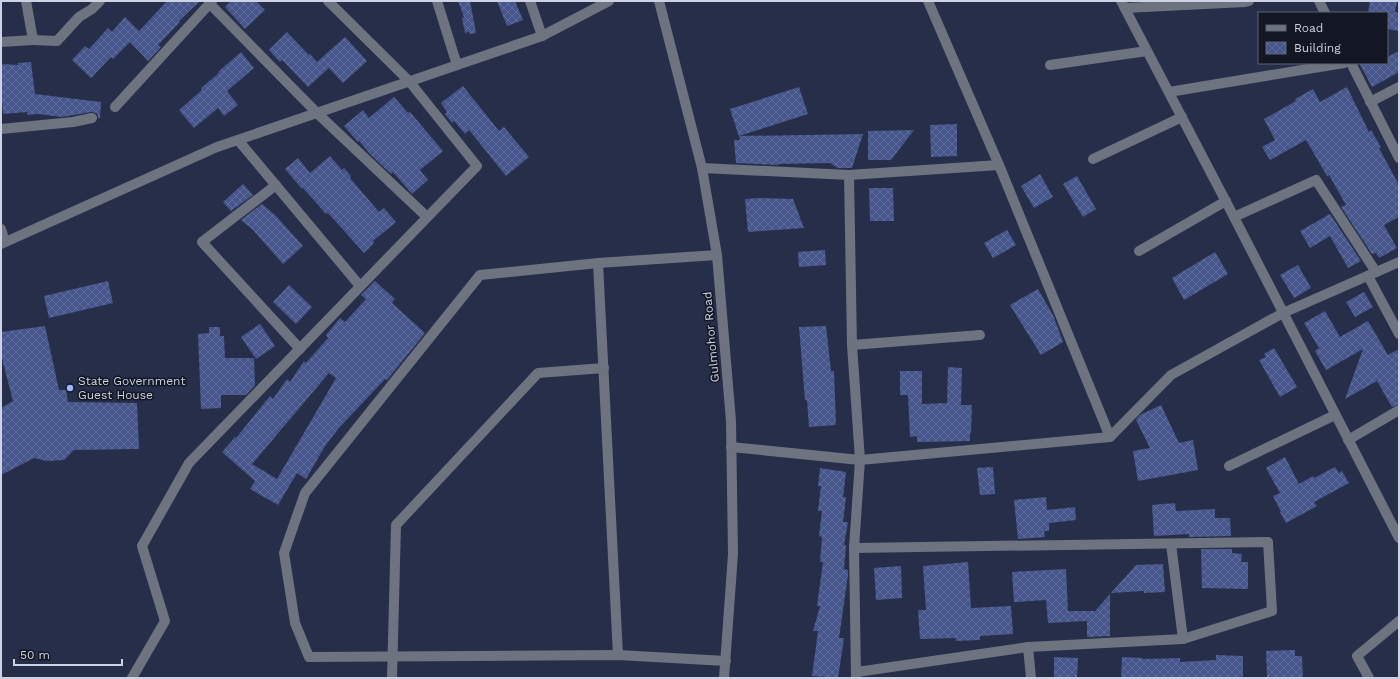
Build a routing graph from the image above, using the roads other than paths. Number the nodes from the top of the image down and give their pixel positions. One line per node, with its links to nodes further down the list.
1 (26, 1): 15 (street)
2 (100, 1): 15 (street)
3 (328, 1): 22 (street)
4 (437, 1): 21 (street)
5 (530, 1): 14 (street)
6 (609, 1): 14 (street)
7 (660, 1): 35 (street, Gulmohor Road)
8 (928, 1): 34 (street)
9 (1249, 1): 12 (street)
10 (1319, 1): 13 (street)
11 (211, 2): 26 (street); 27 (street)
12 (1123, 4): 17 (street)
13 (1324, 12)
14 (542, 36): 21 (street)
15 (33, 40): 16 (street)
16 (1, 42)
17 (1147, 51): 18 (street); 24 (street)
18 (1050, 64)
19 (1338, 64): 24 (street)
20 (1351, 64): 25 (street)
21 (457, 65): 22 (street)
22 (409, 81): 27 (street); 39 (street)
23 (1399, 87): 25 (street)
24 (1169, 92): 28 (street)
25 (1370, 102): 32 (street)
26 (115, 107)
27 (317, 113): 31 (street); 39 (street)
28 (1182, 117): 33 (street); 38 (street)
29 (92, 118): 30 (street)
30 (1, 129)
31 (238, 140): 37 (street); 42 (street)
32 (1399, 158)
33 (1093, 159)
34 (999, 165): 36 (street); 57 (street)
35 (702, 168): 36 (street); 44 (street, Gulmohor Road)
36 (850, 175): 52 (street)
37 (276, 184): 48 (street); 53 (street)
38 (1226, 201): 40 (street); 43 (street)
39 (427, 217): 48 (street)
40 (1234, 217): 47 (street); 49 (street)
41 (1, 229): 42 (street)
42 (3, 243)
43 (1139, 251)
44 (717, 255): 46 (street); 59 (street, Gulmohor Road)
45 (1399, 262): 47 (street)
46 (598, 263): 54 (street); 69 (street)
47 (1372, 274): 49 (street); 50 (street)
48 (360, 286): 53 (street)
49 (1284, 313): 56 (street); 57 (street)
50 (1399, 334)
51 (980, 335): 52 (street)
52 (852, 345): 60 (street)
53 (300, 348): 72 (street)
54 (604, 368): 68 (street); 69 (street)
55 (1399, 410): 58 (street)
56 (1335, 414): 58 (street); 61 (street)
57 (1110, 437): 60 (street)
58 (1348, 440): 62 (street)
59 (731, 447): 60 (street); 70 (street, Gulmohor Road)
60 (860, 460): 64 (street)
61 (1229, 466)
62 (1399, 538)
63 (1171, 544): 64 (street); 66 (street); 66 (street)
64 (854, 548): 71 (street)
65 (1399, 621): 76 (street)
66 (1183, 639): 67 (street)
67 (1028, 647): 71 (street); 75 (street)
68 (618, 655): 69 (street); 70 (street)
69 (392, 657): 73 (street)
70 (726, 661): 74 (street, Gulmohor Road)
71 (857, 675)
72 (132, 678)
73 (392, 678)
74 (724, 678)
75 (1031, 678)
76 (1369, 678)

